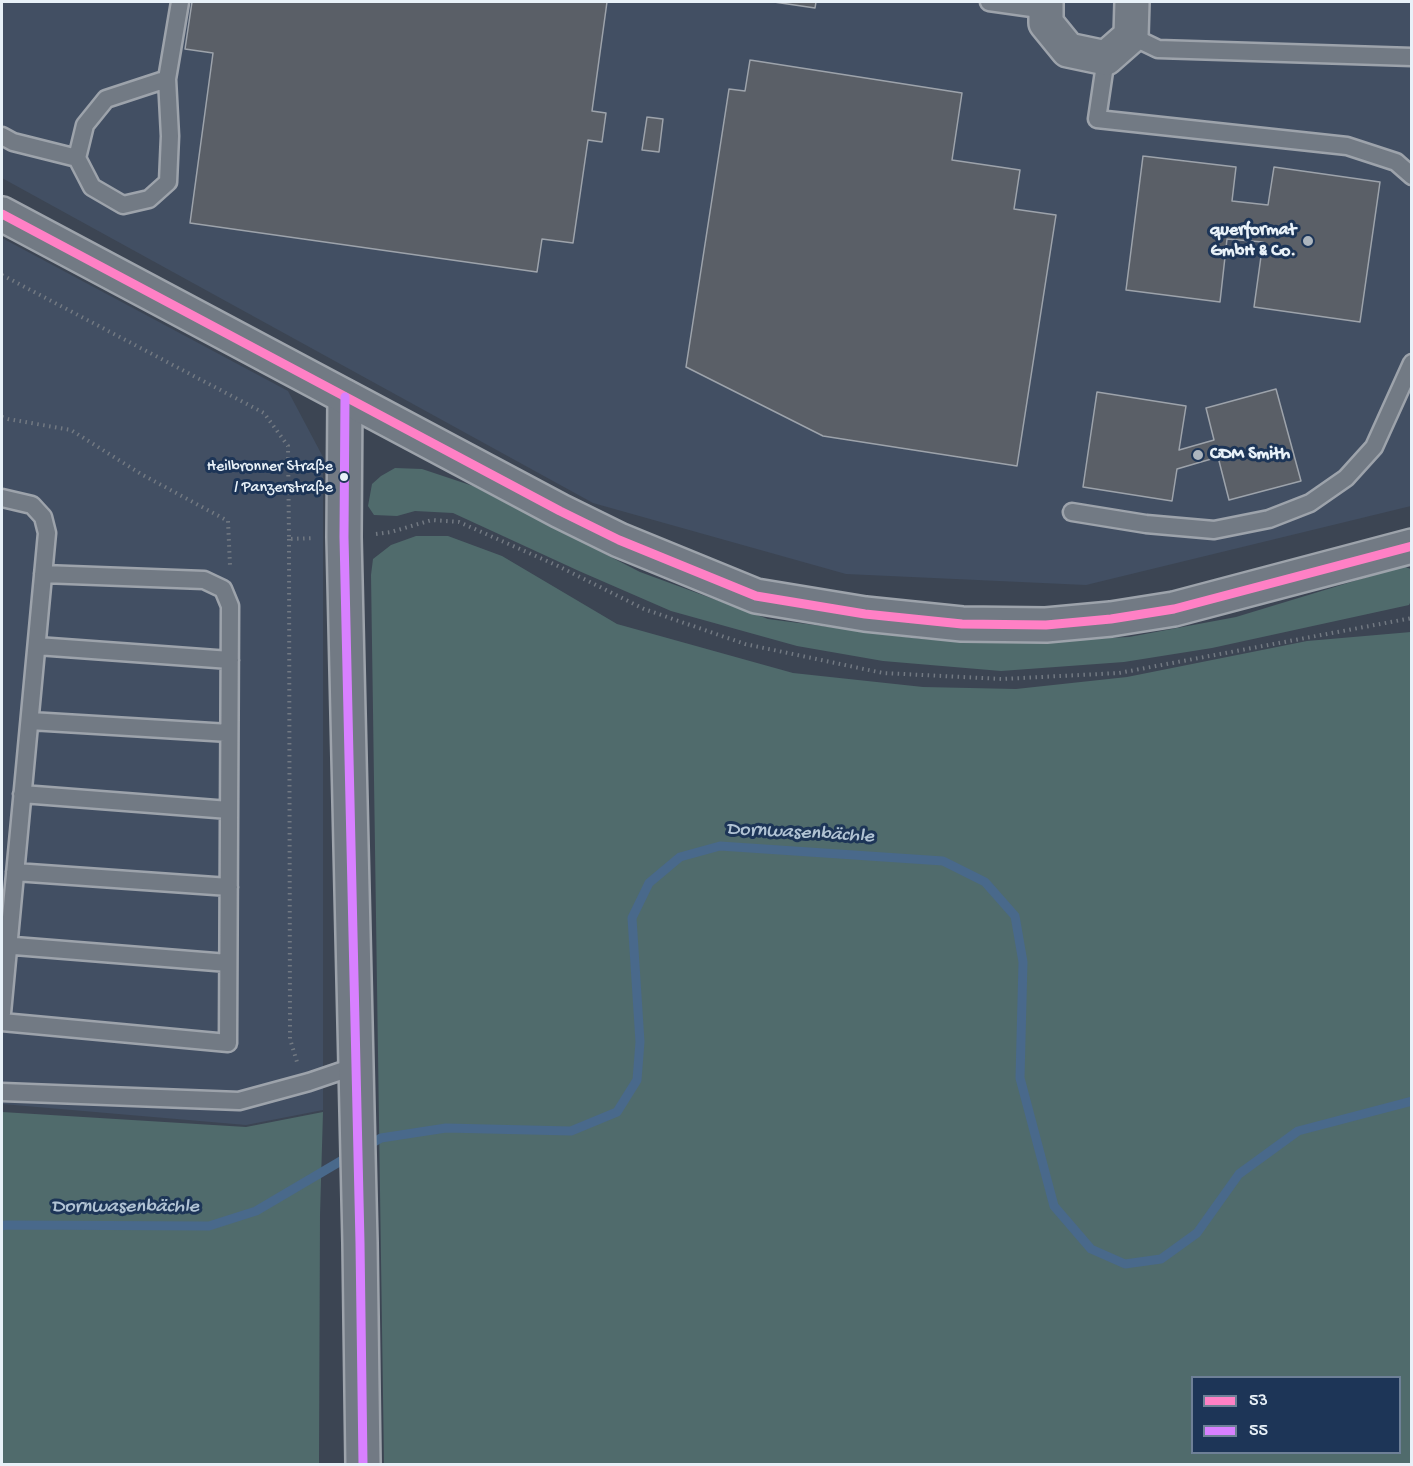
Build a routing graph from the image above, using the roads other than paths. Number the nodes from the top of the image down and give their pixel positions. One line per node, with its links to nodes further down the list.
1 (180, 2): 8 (lane)
2 (989, 2): 4 (lane)
3 (1132, 2): 5 (main road)
4 (1046, 6): 7 (main road)
5 (1131, 36): 6 (lane); 7 (main road)
6 (1412, 57)
7 (1106, 58): 11 (lane)
8 (167, 80): 10 (lane); 10 (lane)
9 (2, 136): 10 (lane)
10 (77, 158)
11 (1412, 176)
12 (2, 214): 14 (main road)
13 (1412, 363): 16 (lane)
14 (345, 397): 17 (main road); 31 (main road)
15 (2, 498): 18 (lane)
16 (1072, 512)
17 (1412, 546)
18 (43, 574): 19 (lane); 20 (lane)
19 (37, 646): 20 (lane); 21 (lane)
20 (230, 660): 22 (lane)
21 (30, 721): 22 (lane); 23 (lane)
22 (229, 733): 24 (lane)
23 (22, 794): 24 (lane); 25 (lane)
24 (229, 810): 26 (lane)
25 (15, 872): 26 (lane); 27 (lane)
26 (229, 887): 28 (lane)
27 (5, 946): 28 (lane); 29 (lane)
28 (228, 963): 30 (lane)
29 (2, 1013)
30 (2, 1022)
31 (356, 1066): 32 (lane); 33 (main road)
32 (2, 1092)
33 (363, 1464)

